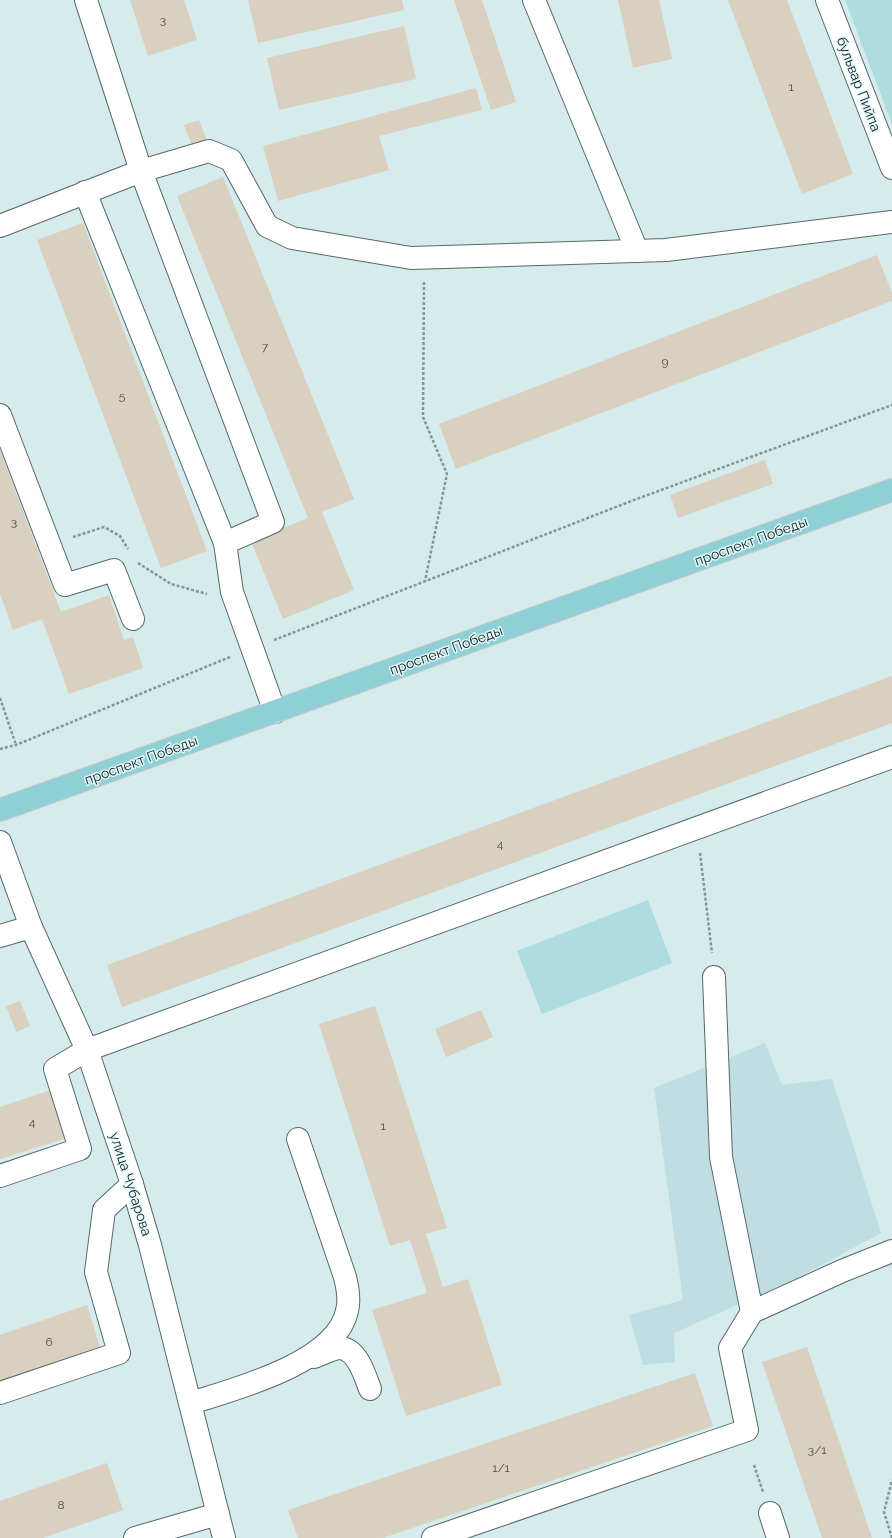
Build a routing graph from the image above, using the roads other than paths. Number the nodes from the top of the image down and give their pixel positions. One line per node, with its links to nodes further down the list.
1 (86, 0): 5 (street)
2 (534, 0): 9 (street)
3 (827, 0): 4 (street, бульвар Пийпа)
4 (892, 168)
5 (141, 171): 6 (street); 9 (street); 12 (street)
6 (85, 192): 8 (street); 12 (street)
7 (892, 222): 9 (street)
8 (0, 226)
9 (637, 251)
10 (0, 414): 13 (street)
11 (892, 490): 14 (main road, проспект Победы)
12 (225, 543): 14 (street)
13 (133, 619)
14 (275, 712): 16 (main road, проспект Победы)
15 (892, 757): 21 (street)
16 (0, 810)
17 (0, 842): 18 (street, улица Чубарова)
18 (31, 927): 19 (street); 21 (street, улица Чубарова)
19 (0, 936)
20 (714, 977): 26 (street)
21 (87, 1050): 23 (street); 24 (street, улица Чубарова)
22 (298, 1139): 27 (street)
23 (0, 1176)
24 (132, 1184): 29 (street); 30 (street, улица Чубарова)
25 (892, 1250): 26 (street)
26 (752, 1312): 35 (street)
27 (295, 1365): 28 (street); 30 (street)
28 (370, 1389)
29 (0, 1393)
30 (191, 1404): 32 (street, улица Чубарова)
31 (770, 1513): 36 (street)
32 (218, 1514): 33 (street); 34 (street, улица Чубарова)
33 (135, 1538)
34 (224, 1538)
35 (433, 1538)
36 (778, 1538)

